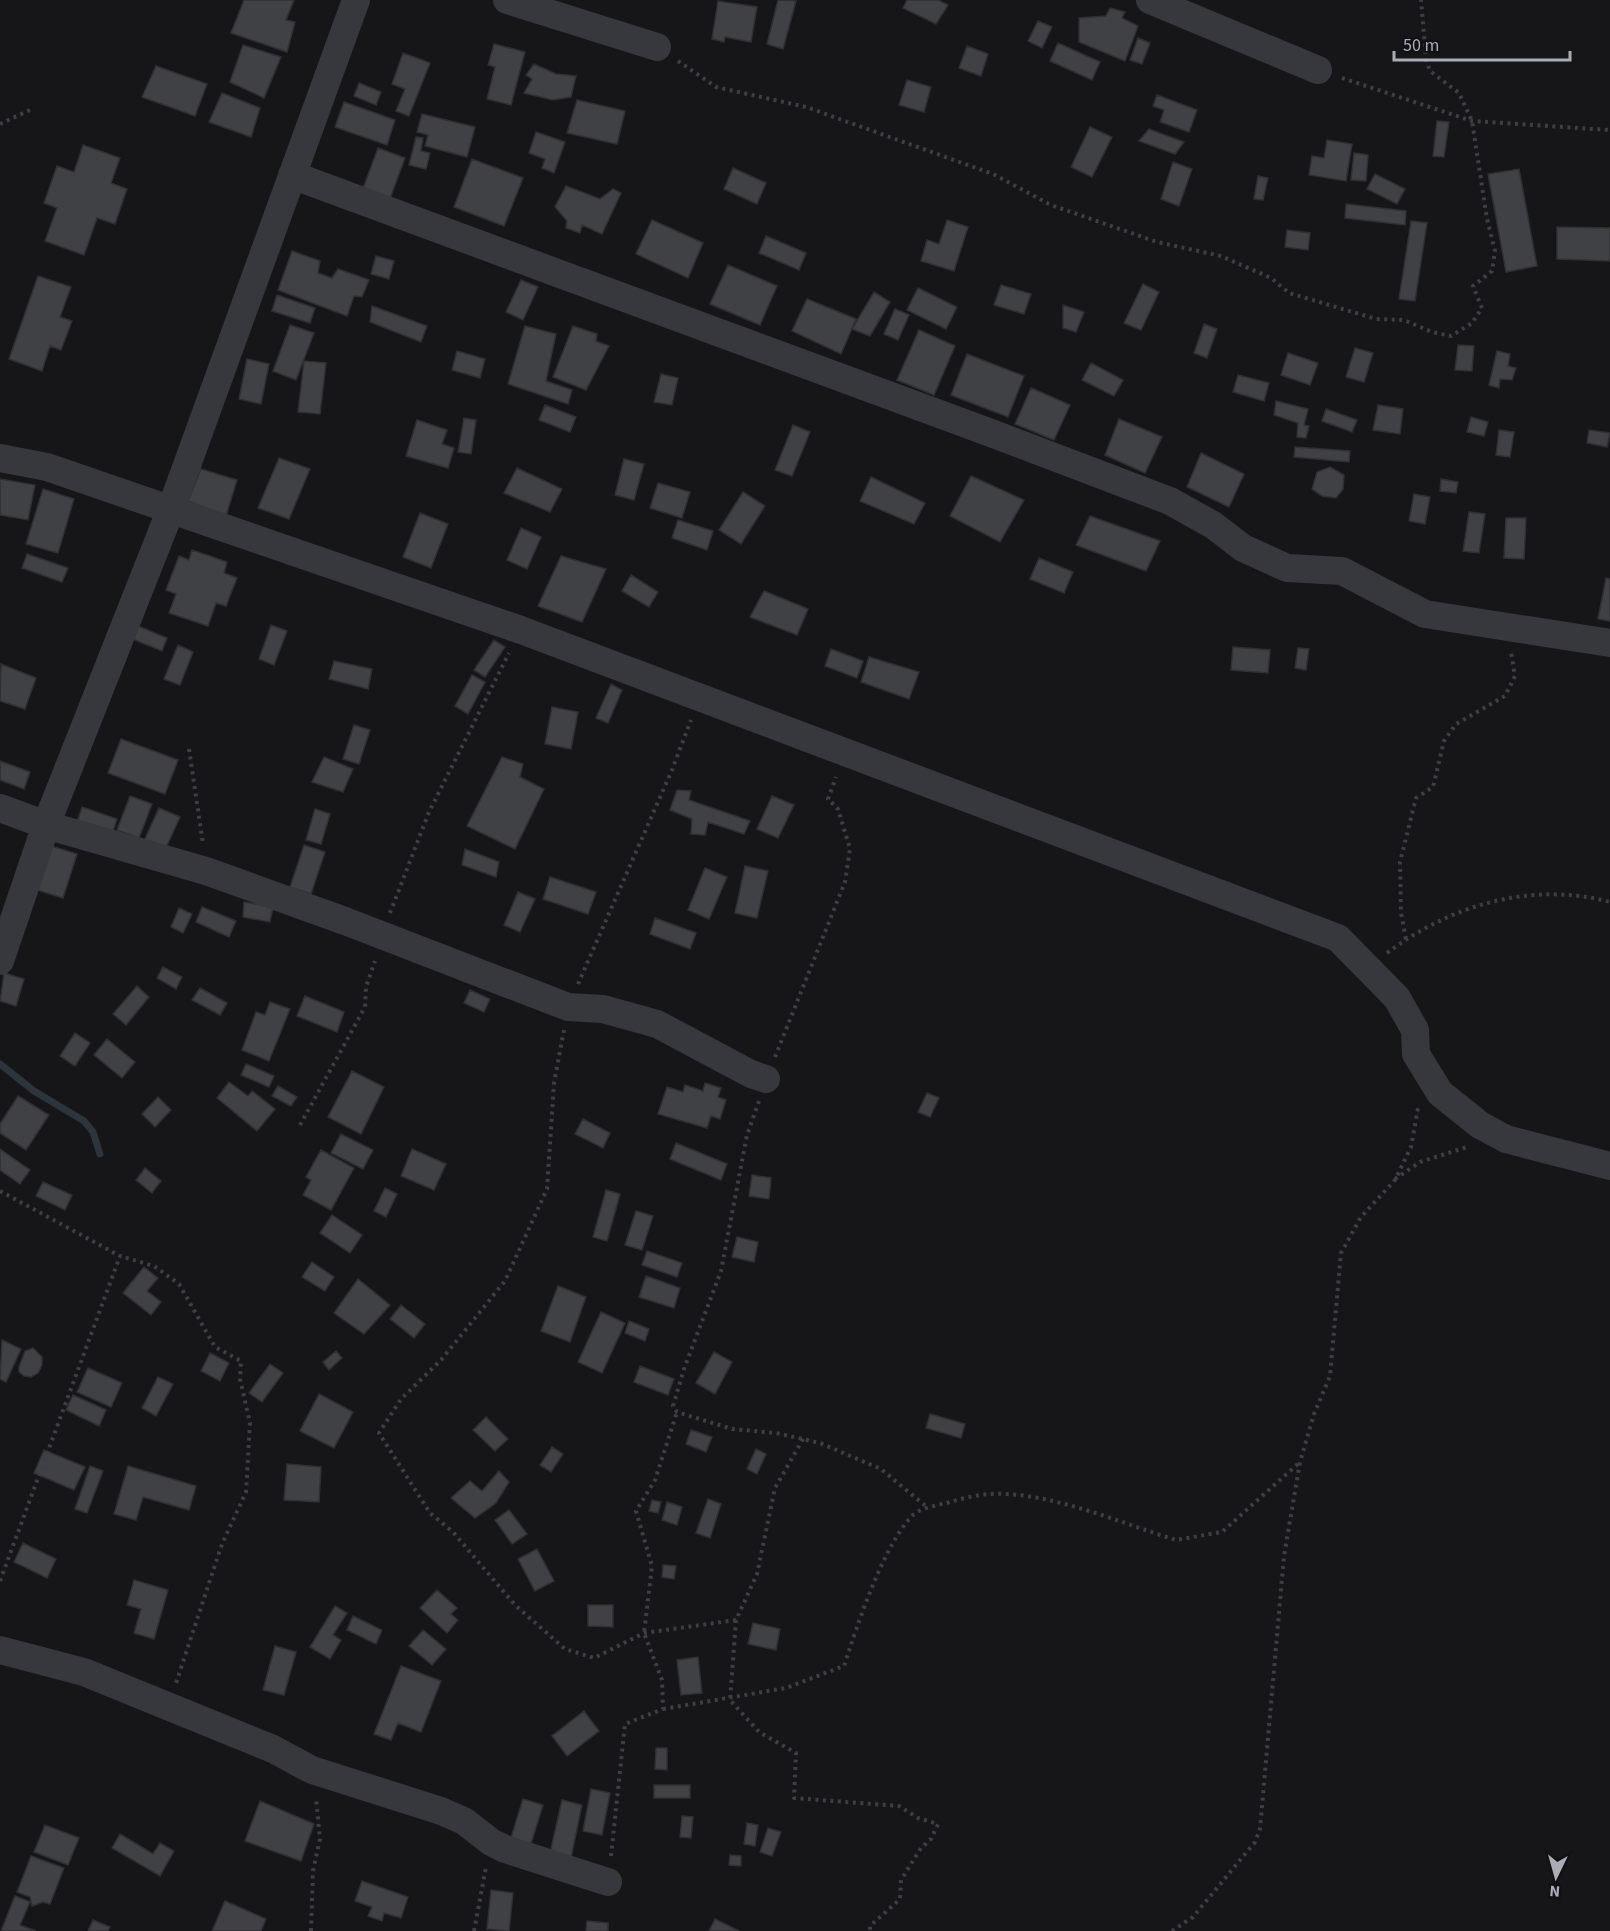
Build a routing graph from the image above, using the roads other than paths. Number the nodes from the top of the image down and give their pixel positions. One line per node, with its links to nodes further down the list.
1 (356, 0): 6 (street)
2 (507, 0): 4 (street)
3 (1150, 0): 5 (street)
4 (657, 47)
5 (1318, 70)
6 (292, 175): 8 (street); 9 (street)
7 (0, 458): 8 (street)
8 (171, 509): 11 (street); 14 (street)
9 (1610, 643)
10 (0, 808): 11 (street)
11 (46, 825): 12 (street); 13 (street)
12 (0, 961)
13 (766, 1079)
14 (1610, 1166)
15 (0, 1650): 16 (street)
16 (608, 1882)

